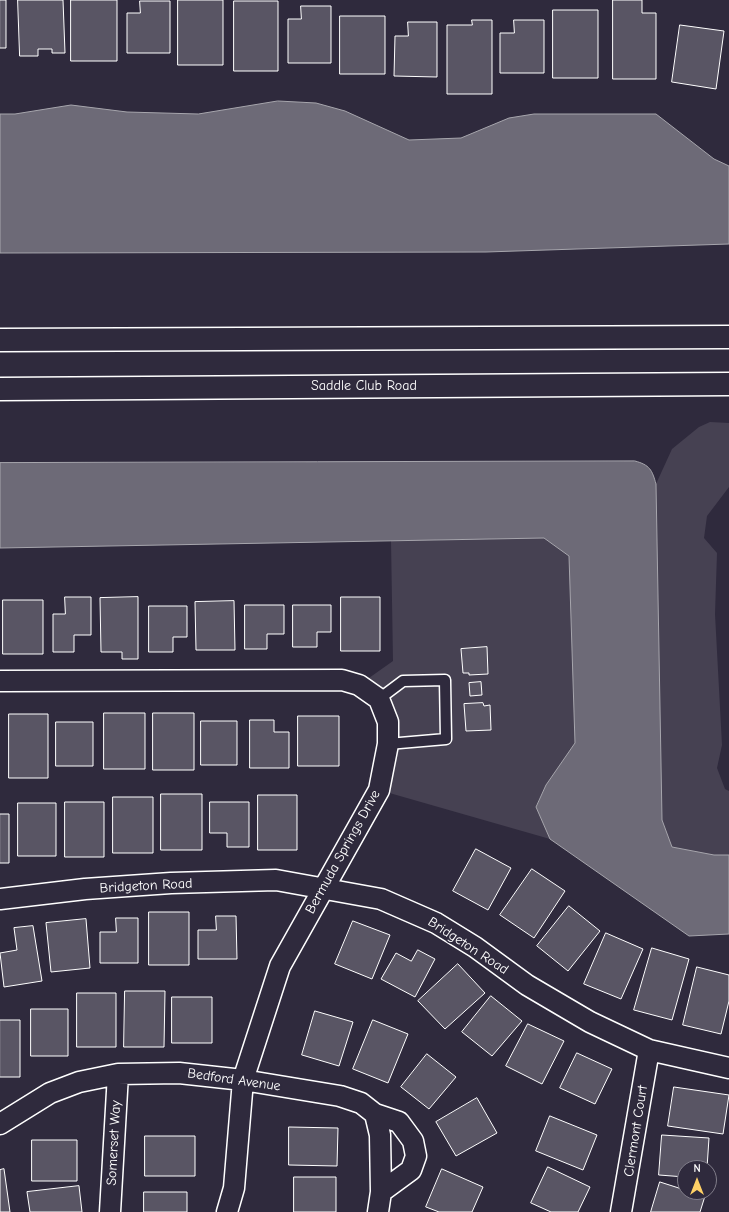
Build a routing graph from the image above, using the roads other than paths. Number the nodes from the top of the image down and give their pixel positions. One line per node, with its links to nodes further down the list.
1 (729, 337): 2 (street)
2 (0, 340)
3 (729, 384): 4 (street, Saddle Club Road)
4 (0, 389)
5 (0, 681): 6 (street)
6 (379, 698): 7 (street, Bermuda Springs Drive); 7 (lane)
7 (388, 744): 8 (street, Bermuda Springs Drive)
8 (324, 888): 9 (street, Bridgeton Road); 10 (street, Bridgeton Road); 13 (street, Bermuda Springs Drive)
9 (0, 899)
10 (649, 1050): 11 (street, Bridgeton Road); 23 (street, Clermont Court)
11 (729, 1068)
12 (118, 1074): 13 (street, Bedford Avenue); 15 (street, Bedford Avenue); 18 (street, Somerset Way)
13 (243, 1080): 14 (street, Bedford Avenue); 16 (street, Bermuda Springs Drive)
14 (375, 1114): 17 (street); 17 (street, Bedford Avenue)
15 (0, 1124)
16 (234, 1188): 19 (street, Bermuda Springs Drive); 20 (street, Bermuda Springs Drive); 21 (street, Bermuda Springs Drive)
17 (381, 1192): 22 (street)
18 (110, 1212)
19 (227, 1212)
20 (238, 1212)
21 (242, 1212)
22 (378, 1212)
23 (621, 1212)

